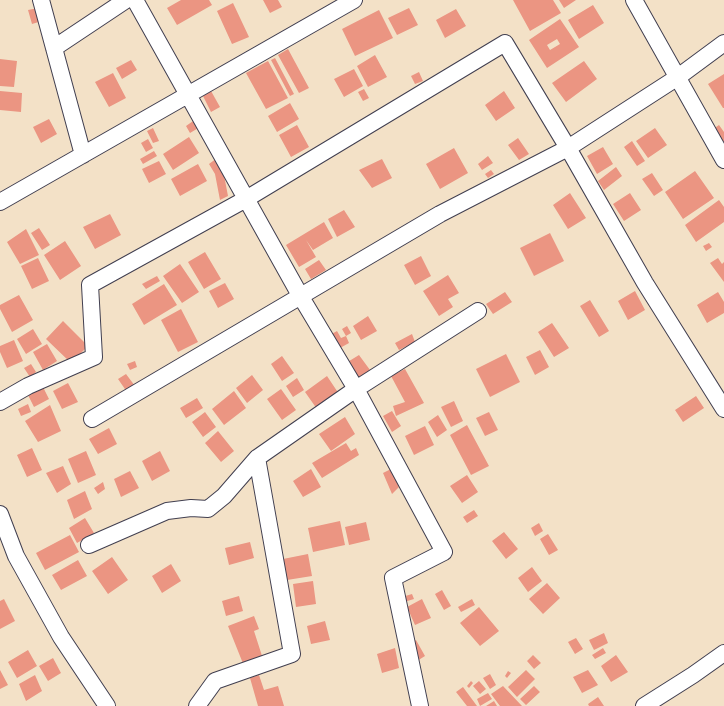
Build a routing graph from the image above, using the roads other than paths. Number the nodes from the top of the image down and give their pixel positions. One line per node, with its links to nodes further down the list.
1 (41, 0): 7 (street)
2 (126, 0): 7 (street)
3 (135, 0): 9 (street)
4 (354, 0): 9 (street)
5 (634, 0): 8 (street)
6 (724, 43): 8 (street)
7 (54, 48): 11 (street)
8 (678, 78): 10 (street); 12 (street)
9 (188, 95): 11 (street); 13 (street)
10 (568, 148): 13 (street); 15 (street); 19 (street)
11 (83, 155): 14 (street)
12 (724, 160)
13 (246, 199): 15 (street); 18 (street)
14 (0, 202)
15 (301, 297): 17 (street); 20 (street)
16 (478, 311): 17 (street)
17 (356, 389): 21 (street); 27 (street)
18 (0, 402)
19 (724, 409)
20 (92, 419)
21 (257, 458): 23 (street); 26 (street)
22 (0, 514): 25 (street)
23 (89, 545)
24 (724, 653): 28 (street)
25 (103, 704)
26 (197, 706)
27 (420, 706)
28 (644, 706)

